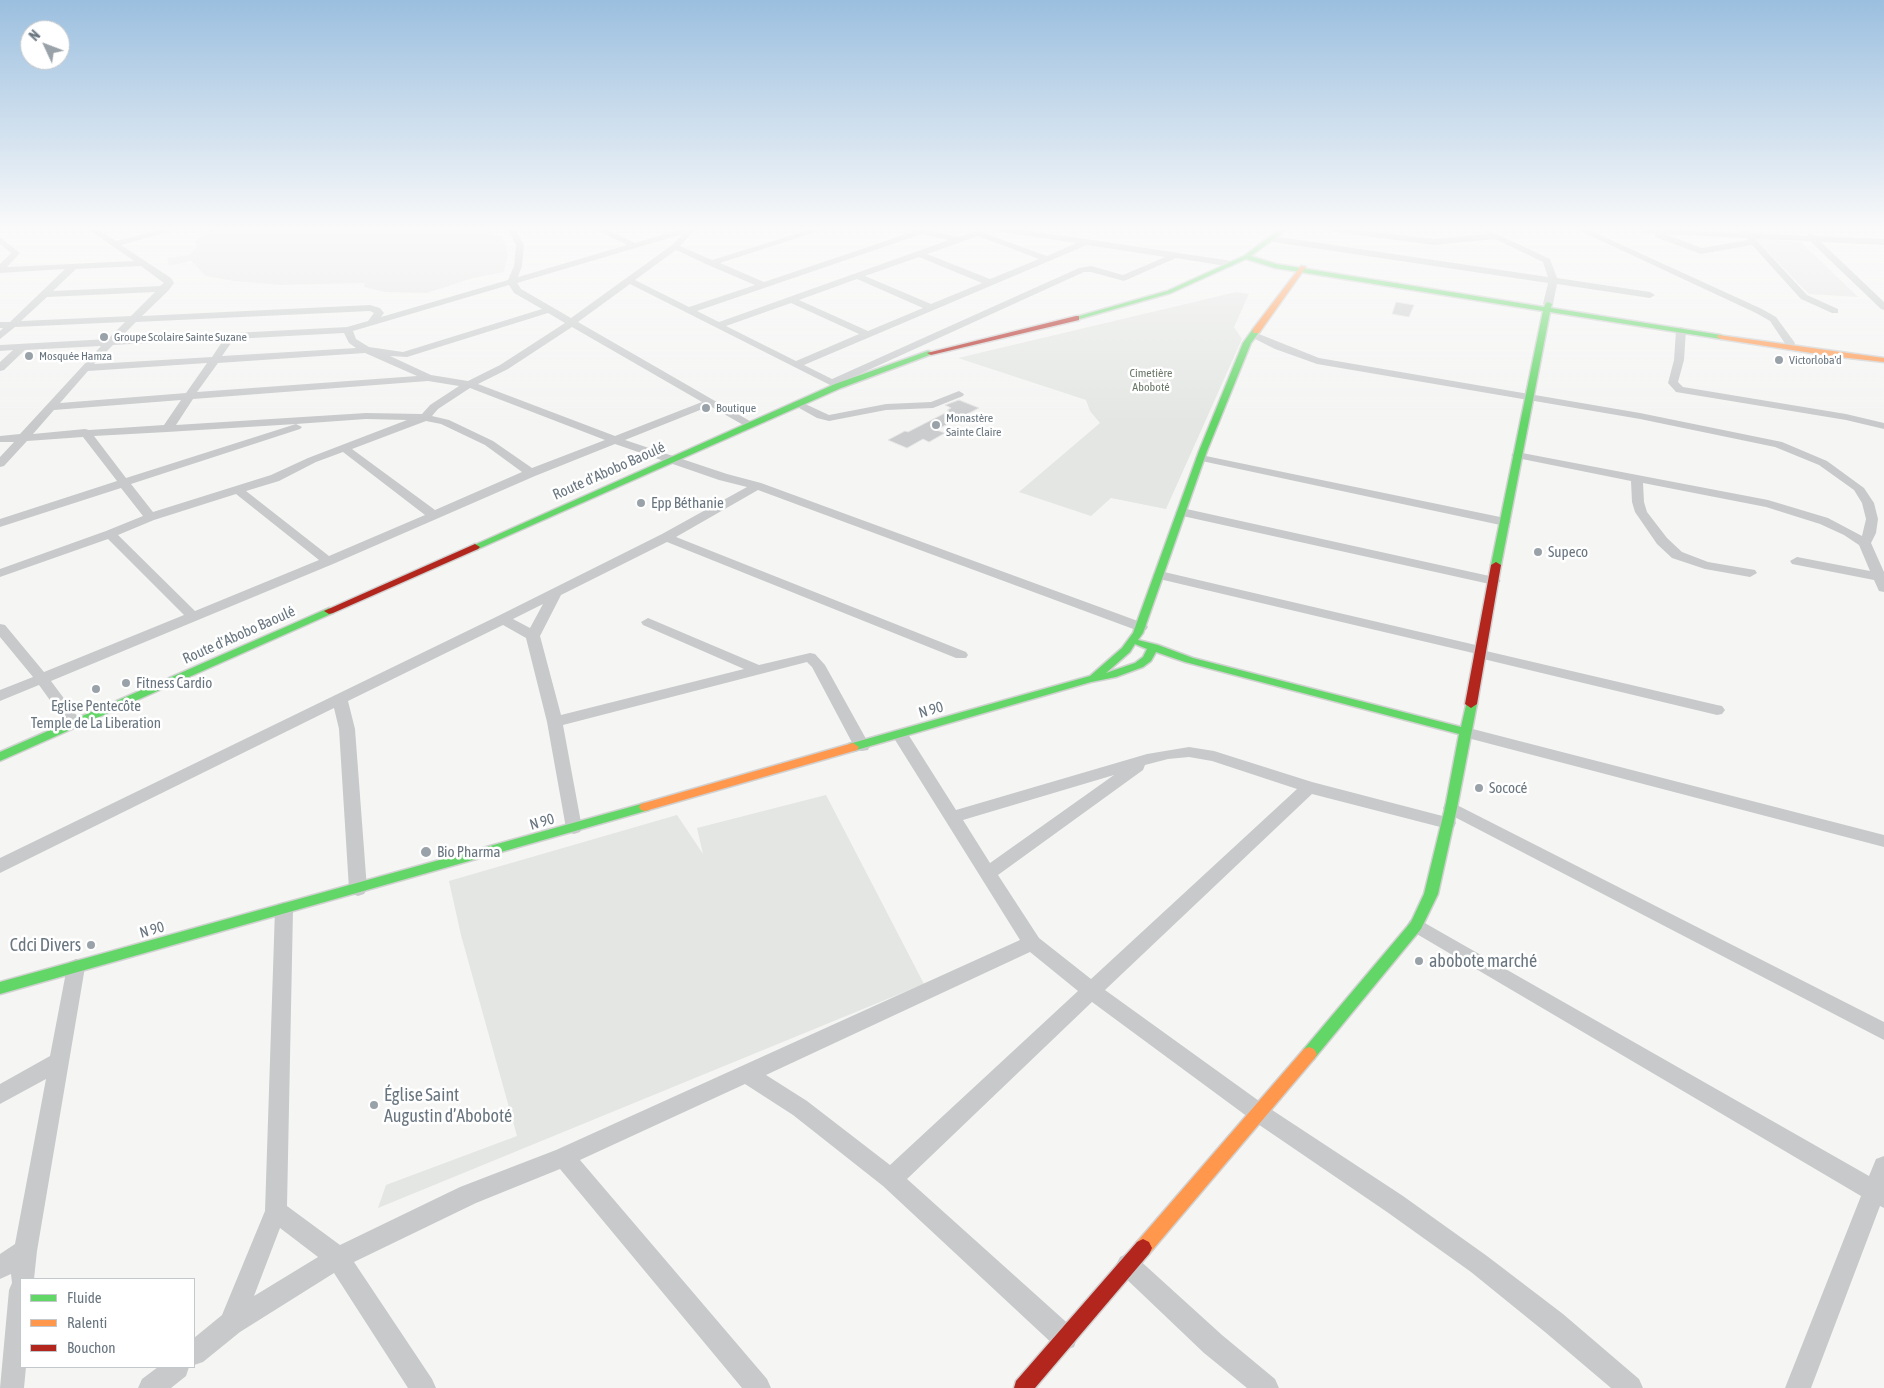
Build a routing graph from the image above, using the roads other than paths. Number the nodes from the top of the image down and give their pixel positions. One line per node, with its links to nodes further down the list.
1 (44, 294): 2 (street); 33 (street)
2 (49, 294)
3 (160, 294): 29 (street)
4 (472, 294): 31 (street)
5 (521, 294): 26 (street)
6 (612, 294): 30 (street)
7 (655, 294): 27 (street)
8 (738, 294): 27 (street)
9 (809, 294): 22 (street)
10 (899, 294): 25 (street)
11 (966, 294): 25 (street)
12 (1031, 294): 53 (street)
13 (1164, 294): 53 (street, Route d'Abobo Baoulé)
14 (1284, 294): 38 (street)
15 (1467, 294): 23 (street)
16 (1550, 294): 23 (street)
17 (1642, 294): 21 (street)
18 (1721, 294): 42 (street)
19 (1801, 294): 28 (street)
20 (1870, 294): 24 (street)
21 (1650, 295)
22 (792, 300): 34 (street); 37 (street)
23 (1548, 306): 36 (street); 42 (street); 56 (street)
24 (1884, 307)
25 (932, 308): 37 (street)
26 (548, 310): 30 (street); 45 (street)
27 (688, 311): 34 (street)
28 (1835, 311)
29 (133, 320): 31 (street); 33 (street); 41 (street)
30 (571, 323): 52 (street); 57 (street)
31 (371, 324): 35 (street)
32 (0, 325): 33 (street)
33 (12, 325): 39 (street)
34 (717, 326): 48 (street)
35 (348, 330): 40 (street); 45 (street)
36 (1680, 330): 47 (street); 63 (street)
37 (869, 335): 48 (street)
38 (1254, 335): 56 (street); 71 (street)
39 (0, 336)
40 (231, 336): 41 (street); 46 (street)
41 (110, 343): 43 (street); 50 (street)
42 (1790, 343): 47 (street)
43 (22, 347): 44 (street); 49 (street)
44 (0, 348)
45 (366, 350): 46 (street); 51 (street)
46 (213, 360): 50 (street); 55 (street)
47 (1883, 360)
48 (795, 365): 53 (street)
49 (0, 368)
50 (85, 368): 59 (street)
51 (428, 378): 52 (street); 55 (street)
52 (468, 384): 60 (street); 68 (street)
53 (835, 385): 58 (street, Route d'Abobo Baoulé)
54 (959, 394): 58 (street)
55 (188, 396): 59 (street); 64 (street)
56 (1530, 396): 70 (street); 86 (street)
57 (711, 402): 62 (street); 68 (street)
58 (797, 404): 62 (street, Route d'Abobo Baoulé)
59 (50, 407): 66 (street)
60 (425, 417): 61 (street); 69 (street); 74 (street)
61 (318, 420): 64 (street); 76 (street)
62 (750, 424): 72 (street, Route d'Abobo Baoulé)
63 (1884, 426)
64 (167, 429): 65 (street)
65 (85, 432): 66 (street); 76 (street)
66 (24, 437): 67 (street); 73 (street)
67 (0, 439)
68 (617, 440): 72 (street); 74 (street)
69 (344, 448): 78 (street); 80 (street)
70 (1517, 455): 75 (street); 82 (street)
71 (1201, 458): 79 (street); 82 (street)
72 (674, 459): 77 (street); 114 (street, Route d'Abobo Baoulé)
73 (0, 464)
74 (531, 474): 80 (street)
75 (1637, 478): 86 (street); 90 (street)
76 (125, 482): 81 (street); 83 (street)
77 (757, 486): 85 (street); 98 (street)
78 (238, 490): 81 (street); 88 (street)
79 (1182, 512): 91 (street); 92 (street)
80 (433, 515): 88 (street)
81 (150, 517): 84 (street)
82 (1505, 522): 92 (street)
83 (0, 523)
84 (110, 534): 89 (street); 95 (street)
85 (666, 537): 94 (street); 104 (street)
86 (1865, 543): 93 (street)
87 (1797, 560): 93 (street)
88 (328, 561): 95 (street)
89 (0, 573)
90 (1750, 573)
91 (1160, 575): 98 (street); 103 (street)
92 (1494, 581): 103 (street)
93 (1882, 582)
94 (556, 592): 96 (street); 100 (street)
95 (193, 617): 108 (street)
96 (503, 619): 100 (street); 111 (street)
97 (648, 622): 107 (street)
98 (1141, 627): 101 (street); 102 (street)
99 (0, 628): 108 (street)
100 (533, 636): 113 (street)
101 (1129, 646): 102 (street); 105 (street); 109 (street, N 90)
102 (1154, 648): 105 (street); 106 (street)
103 (1480, 652): 112 (street); 115 (street)
104 (961, 655)
105 (1147, 659): 106 (street); 109 (street, N 90)
106 (1189, 660): 115 (street)
107 (760, 671): 113 (street); 117 (street)
108 (42, 679): 110 (street); 114 (street)
109 (1090, 679): 116 (street, N 90)
110 (0, 696)
111 (340, 700): 125 (street); 127 (street)
112 (1717, 710)
113 (555, 722): 123 (street)
114 (75, 724): 118 (street, Route d'Abobo Baoulé)
115 (1464, 732): 121 (street); 124 (street)
116 (900, 735): 117 (street, N 90); 122 (street)
117 (862, 746): 123 (street, N 90)
118 (0, 757)
119 (1147, 759): 120 (street); 122 (street); 126 (street)
120 (1309, 787): 121 (street); 133 (street)
121 (1450, 816): 129 (street); 134 (street)
122 (953, 817): 126 (street)
123 (574, 828): 127 (street, N 90)
124 (1884, 840)
125 (0, 866)
126 (989, 873): 130 (street)
127 (358, 889): 128 (street, N 90)
128 (284, 909): 131 (street, N 90); 143 (street)
129 (1416, 925): 138 (street); 142 (street)
130 (1032, 943): 133 (street); 136 (street)
131 (76, 967): 132 (street, N 90); 135 (street)
132 (0, 988)
133 (1093, 992): 138 (street); 141 (street)
134 (1884, 1032)
135 (59, 1061): 137 (street); 144 (street)
136 (746, 1073): 139 (street); 141 (street)
137 (0, 1095)
138 (1259, 1113): 146 (street); 160 (street)
139 (564, 1157): 145 (street); 157 (street)
140 (1884, 1166): 142 (street)
141 (891, 1179): 151 (street)
142 (1879, 1194): 161 (street)
143 (276, 1211): 145 (street); 150 (street)
144 (25, 1251): 147 (street); 148 (street)
145 (338, 1258): 150 (street); 156 (street)
146 (1128, 1266): 151 (street); 159 (street)
147 (0, 1267)
148 (22, 1278)
149 (20, 1300): 154 (street)
150 (231, 1322): 152 (street)
151 (1065, 1338): 158 (street)
152 (195, 1352)
153 (176, 1368): 155 (street)
154 (11, 1388)
155 (151, 1388)
156 (423, 1388)
157 (758, 1388)
158 (1023, 1388)
159 (1266, 1388)
160 (1630, 1388)
161 (1798, 1388)

